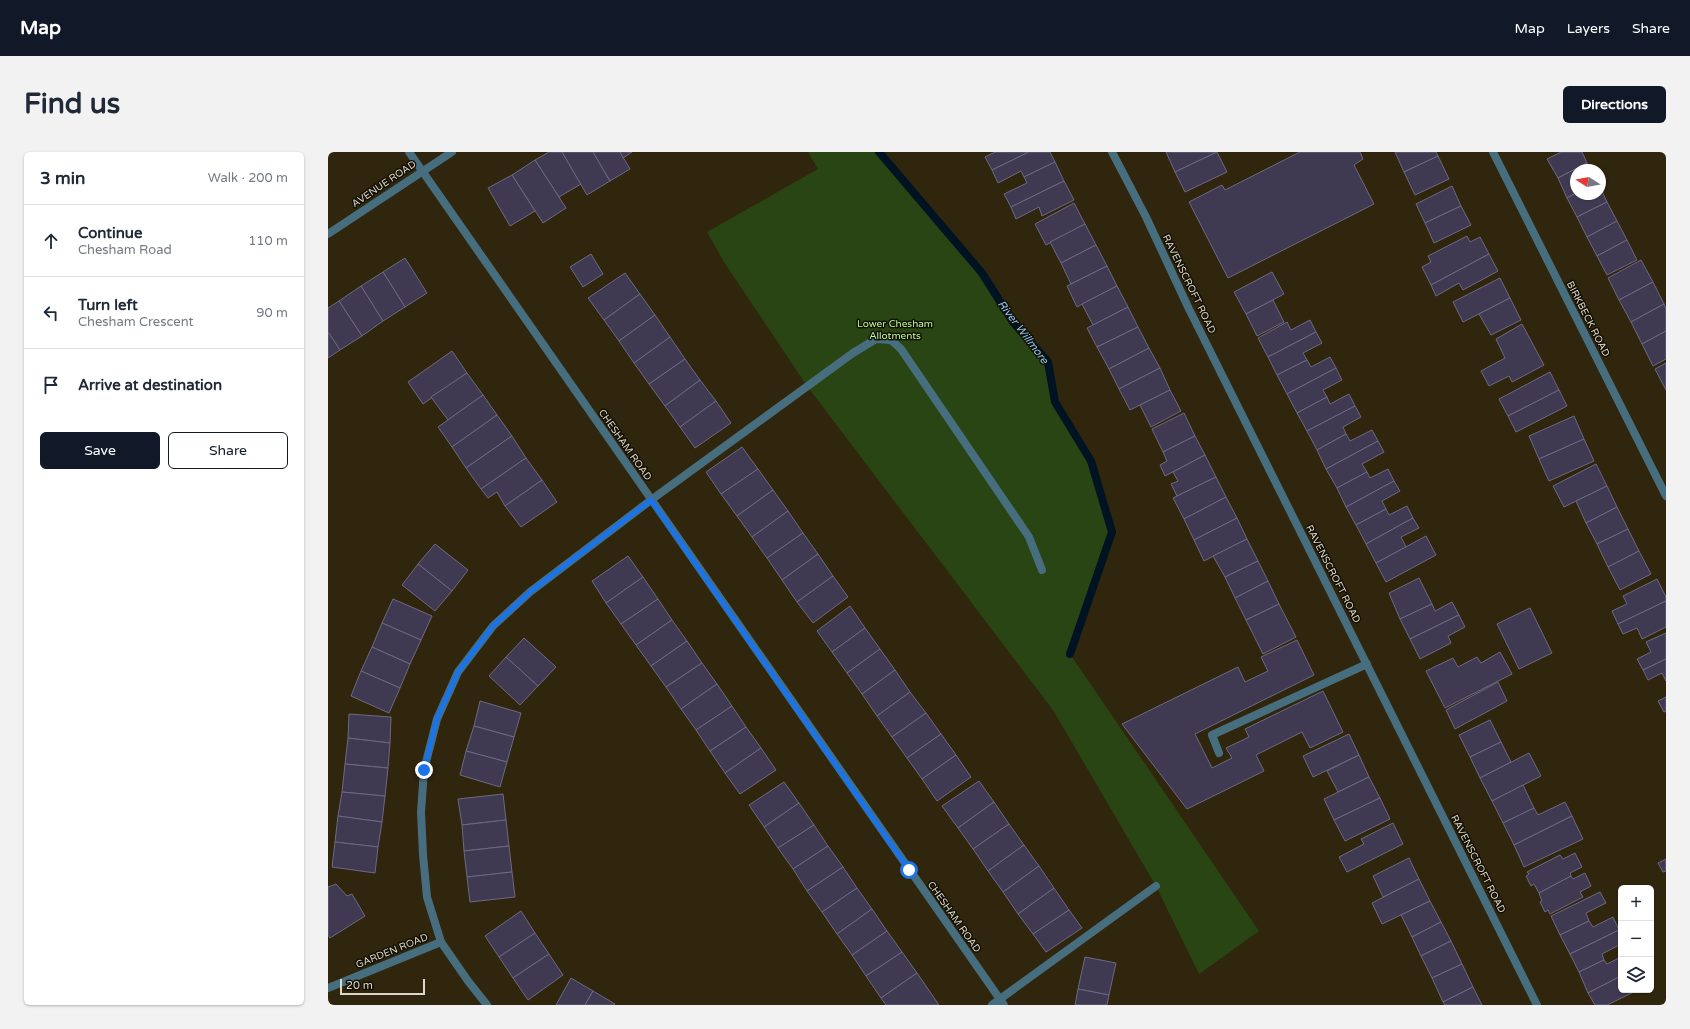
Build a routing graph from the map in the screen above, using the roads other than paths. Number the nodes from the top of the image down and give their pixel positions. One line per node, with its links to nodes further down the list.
1 (409, 152): 5 (street, CHESHAM ROAD)
2 (452, 152): 5 (street, AVENUE ROAD)
3 (1112, 152): 10 (street, RAVENSCROFT ROAD)
4 (1493, 152): 7 (street, BIRKBECK ROAD)
5 (422, 171): 6 (street, AVENUE ROAD); 8 (street, CHESHAM ROAD)
6 (328, 234)
7 (1666, 496)
8 (651, 500): 9 (street); 13 (street); 15 (street, CHESHAM ROAD)
9 (1042, 570)
10 (1367, 664): 11 (street); 18 (street, RAVENSCROFT ROAD)
11 (1219, 753)
12 (1156, 886): 15 (street)
13 (441, 942): 14 (street, GARDEN ROAD); 16 (street)
14 (328, 988)
15 (1002, 1002): 17 (street)
16 (487, 1005)
17 (992, 1005)
18 (1537, 1005)

